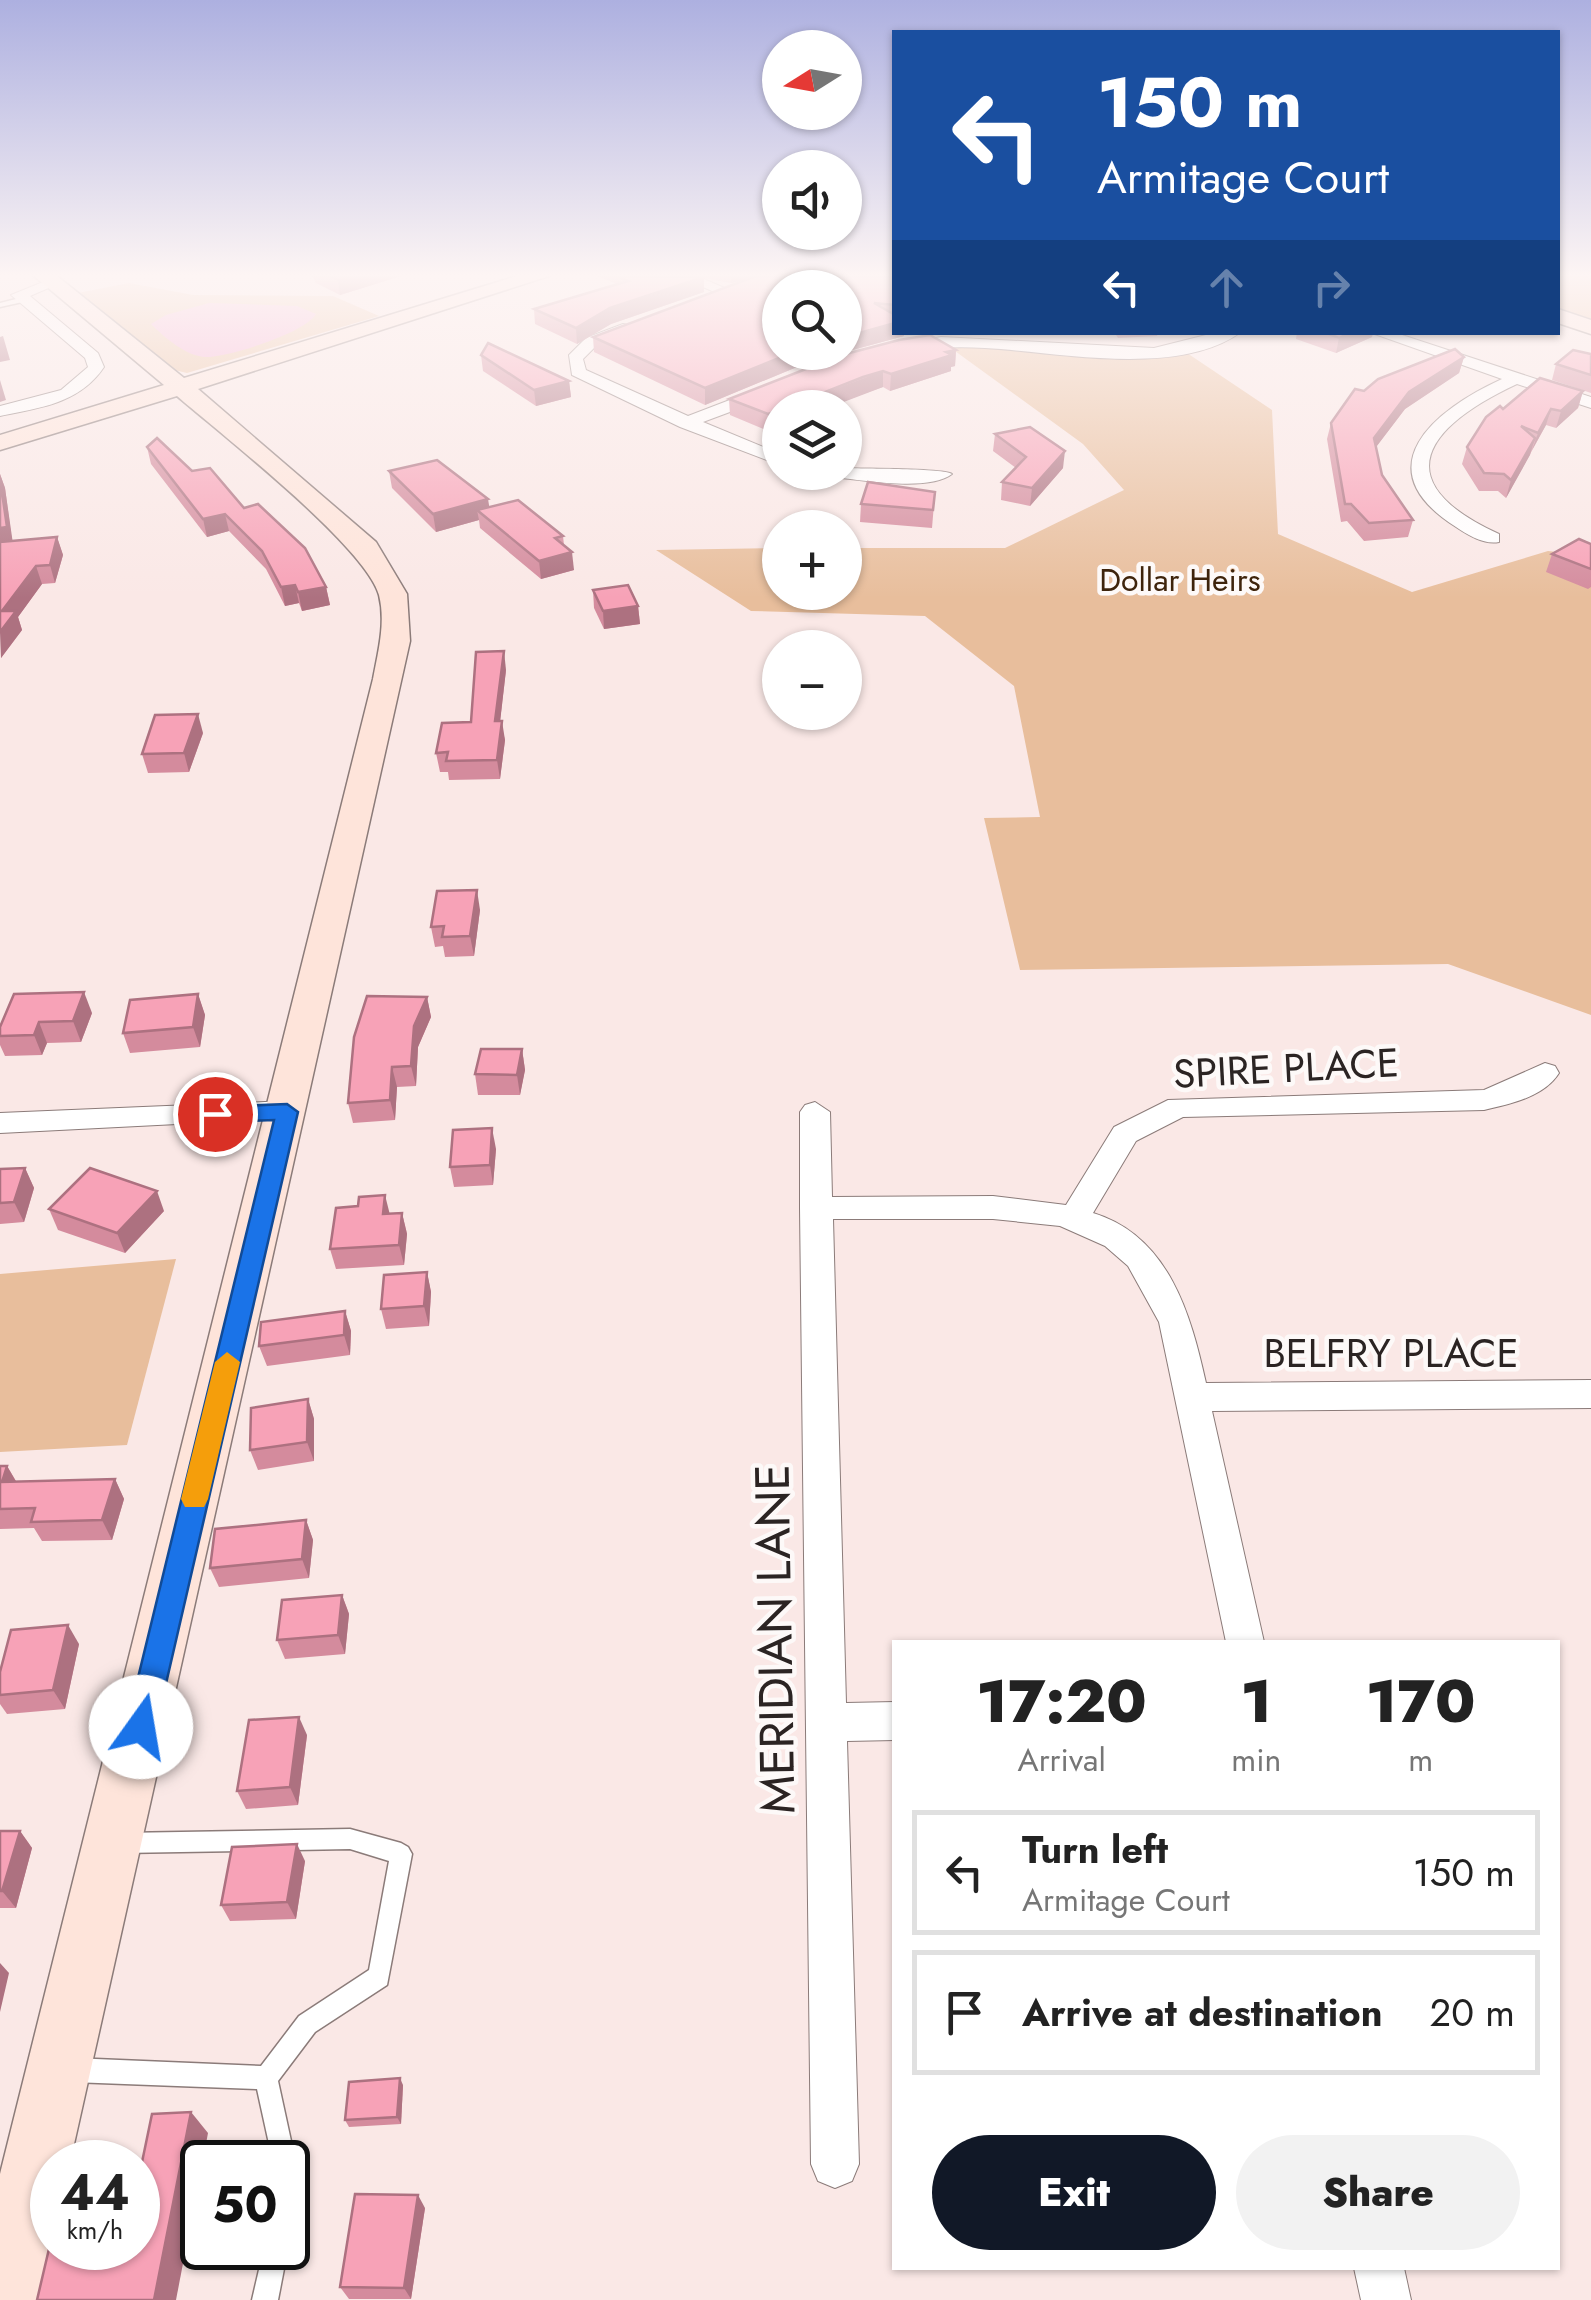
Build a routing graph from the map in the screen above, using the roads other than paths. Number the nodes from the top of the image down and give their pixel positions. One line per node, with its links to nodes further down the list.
1 (84, 383): 11 (street)
2 (176, 383): 7 (main road)
3 (197, 383): 7 (main road)
4 (595, 383): 12 (street)
5 (1506, 383): 18 (street)
6 (1523, 383): 9 (street)
7 (182, 388): 11 (main road); 20 (main road)
8 (778, 388): 12 (street)
9 (1591, 404)
10 (0, 411): 11 (street)
11 (46, 415): 13 (street); 14 (main road)
12 (686, 423): 15 (street)
13 (0, 428)
14 (0, 443)
15 (762, 453)
16 (944, 474): 17 (street)
17 (862, 476)
18 (1492, 538)
19 (1545, 1073): 24 (street, SPIRE PLACE)
20 (287, 1112): 22 (street); 30 (main road)
21 (814, 1112): 23 (street, MERIDIAN LANE)
22 (0, 1122)
23 (816, 1208): 24 (street); 29 (street, MERIDIAN LANE)
24 (1076, 1216): 26 (street)
25 (1591, 1394): 26 (street, BELFRY PLACE)
26 (1192, 1397): 27 (street)
27 (1245, 1640)
28 (892, 1721): 29 (street)
29 (827, 1722): 34 (street, MERIDIAN LANE)
30 (113, 1843): 31 (main road); 32 (lane)
31 (59, 2070): 32 (lane); 37 (main road)
32 (266, 2078): 33 (lane)
33 (280, 2140)
34 (835, 2164)
35 (271, 2270): 38 (lane)
36 (1379, 2270): 39 (street)
37 (4, 2300)
38 (265, 2300)
39 (1386, 2300)

